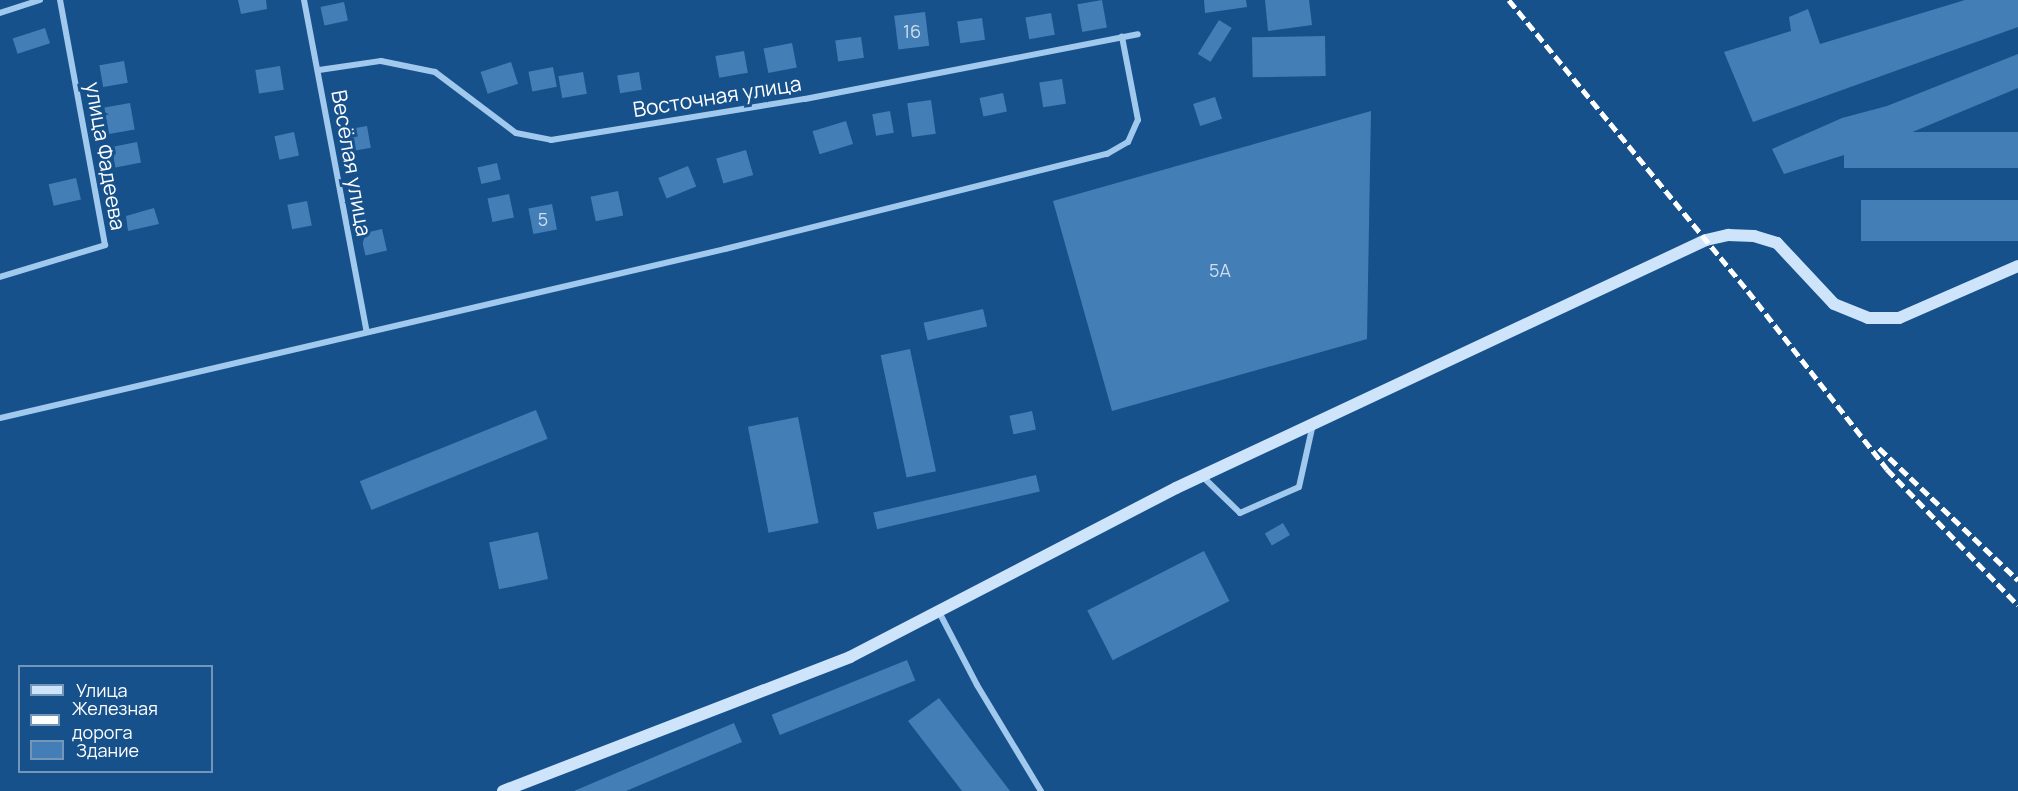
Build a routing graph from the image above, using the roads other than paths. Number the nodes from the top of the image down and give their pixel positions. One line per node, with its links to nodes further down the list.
1 (40, 0): 4 (street)
2 (60, 0): 9 (street, улица Фадеева)
3 (304, 0): 7 (street, Весёлая улица)
4 (0, 13)
5 (1138, 34): 6 (street, Восточная улица)
6 (1122, 37): 7 (street, Восточная улица); 10 (street)
7 (319, 70): 10 (street, Весёлая улица)
8 (2018, 266): 12 (main road)
9 (0, 277)
10 (366, 332): 11 (street)
11 (0, 418)
12 (1313, 423): 13 (main road); 13 (street)
13 (1201, 476): 14 (main road)
14 (939, 612): 15 (main road); 16 (street)
15 (503, 791)
16 (1041, 791)

